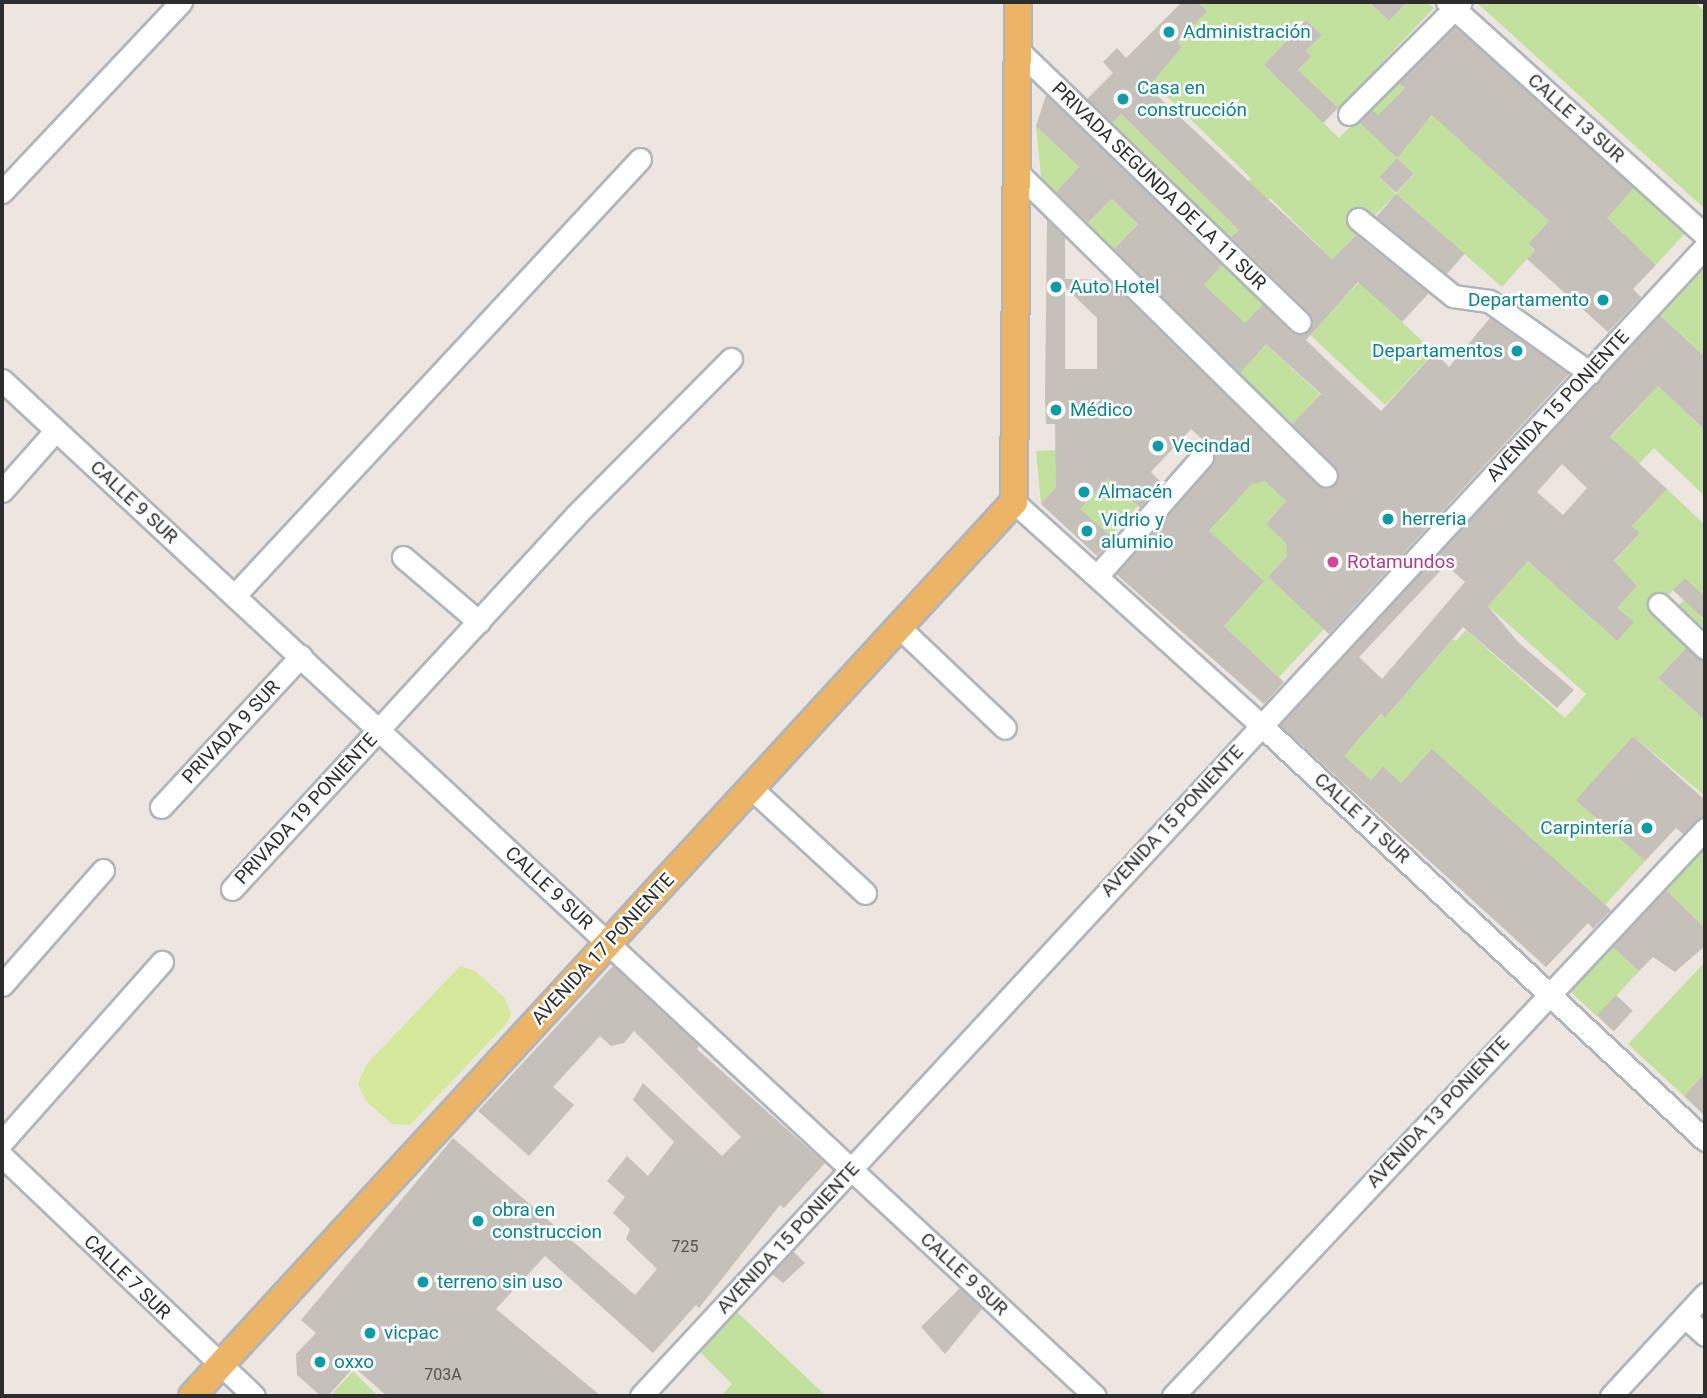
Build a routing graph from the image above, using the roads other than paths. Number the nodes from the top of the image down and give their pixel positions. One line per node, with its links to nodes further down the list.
1 (181, 2): 8 (street)
2 (1018, 2): 4 (main road)
3 (1454, 4): 5 (street); 10 (street, CALLE 13 SUR)
4 (1017, 49): 7 (main road); 12 (street, PRIVADA SEGUNDA DE LA 11 SUR)
5 (1349, 114)
6 (640, 159): 23 (street)
7 (1017, 172): 18 (street); 20 (main road)
8 (2, 192)
9 (1358, 219): 14 (street)
10 (1705, 235)
11 (1705, 247): 14 (street, AVENIDA 15 PONIENTE)
12 (1300, 322)
13 (732, 359): 25 (street, PRIVADA 19 PONIENTE)
14 (1590, 373): 29 (street, AVENIDA 15 PONIENTE)
15 (2, 380): 16 (street, CALLE 9 SUR)
16 (56, 430): 19 (street); 23 (street, CALLE 9 SUR)
17 (1202, 457): 22 (street)
18 (1326, 476)
19 (2, 491)
20 (1014, 502): 22 (street, CALLE 11 SUR); 26 (main road, AVENIDA 17 PONIENTE)
21 (403, 557): 25 (street)
22 (1097, 576): 29 (street, CALLE 11 SUR)
23 (234, 595): 28 (street, CALLE 9 SUR)
24 (1659, 604): 27 (street)
25 (479, 622): 30 (street, PRIVADA 19 PONIENTE)
26 (899, 627): 31 (street); 32 (main road, AVENIDA 17 PONIENTE)
27 (1705, 648)
28 (301, 656): 30 (street, CALLE 9 SUR); 33 (street, PRIVADA 9 SUR)
29 (1261, 724): 41 (street, CALLE 11 SUR); 45 (street, AVENIDA 15 PONIENTE)
30 (381, 729): 36 (street, PRIVADA 19 PONIENTE); 38 (street, CALLE 9 SUR)
31 (1005, 729)
32 (751, 788): 37 (street); 38 (main road, AVENIDA 17 PONIENTE)
33 (161, 807)
34 (1705, 829): 41 (street, AVENIDA 13 PONIENTE)
35 (103, 870): 40 (street)
36 (232, 889)
37 (865, 893)
38 (608, 944): 45 (street, CALLE 9 SUR); 49 (main road, AVENIDA 17 PONIENTE)
39 (162, 962): 43 (street)
40 (2, 985)
41 (1549, 993): 42 (street, CALLE 11 SUR); 54 (street, AVENIDA 13 PONIENTE)
42 (1705, 1140)
43 (2, 1142)
44 (2, 1156): 49 (street, CALLE 7 SUR)
45 (851, 1169): 52 (street, AVENIDA 15 PONIENTE); 53 (street, CALLE 9 SUR)
46 (1705, 1294): 47 (street)
47 (1685, 1317): 48 (street); 55 (street)
48 (1705, 1335)
49 (220, 1365): 50 (main road, AVENIDA 17 PONIENTE); 51 (street, CALLE 7 SUR)
50 (192, 1396)
51 (254, 1396)
52 (641, 1396)
53 (1096, 1396)
54 (1173, 1396)
55 (1611, 1396)

